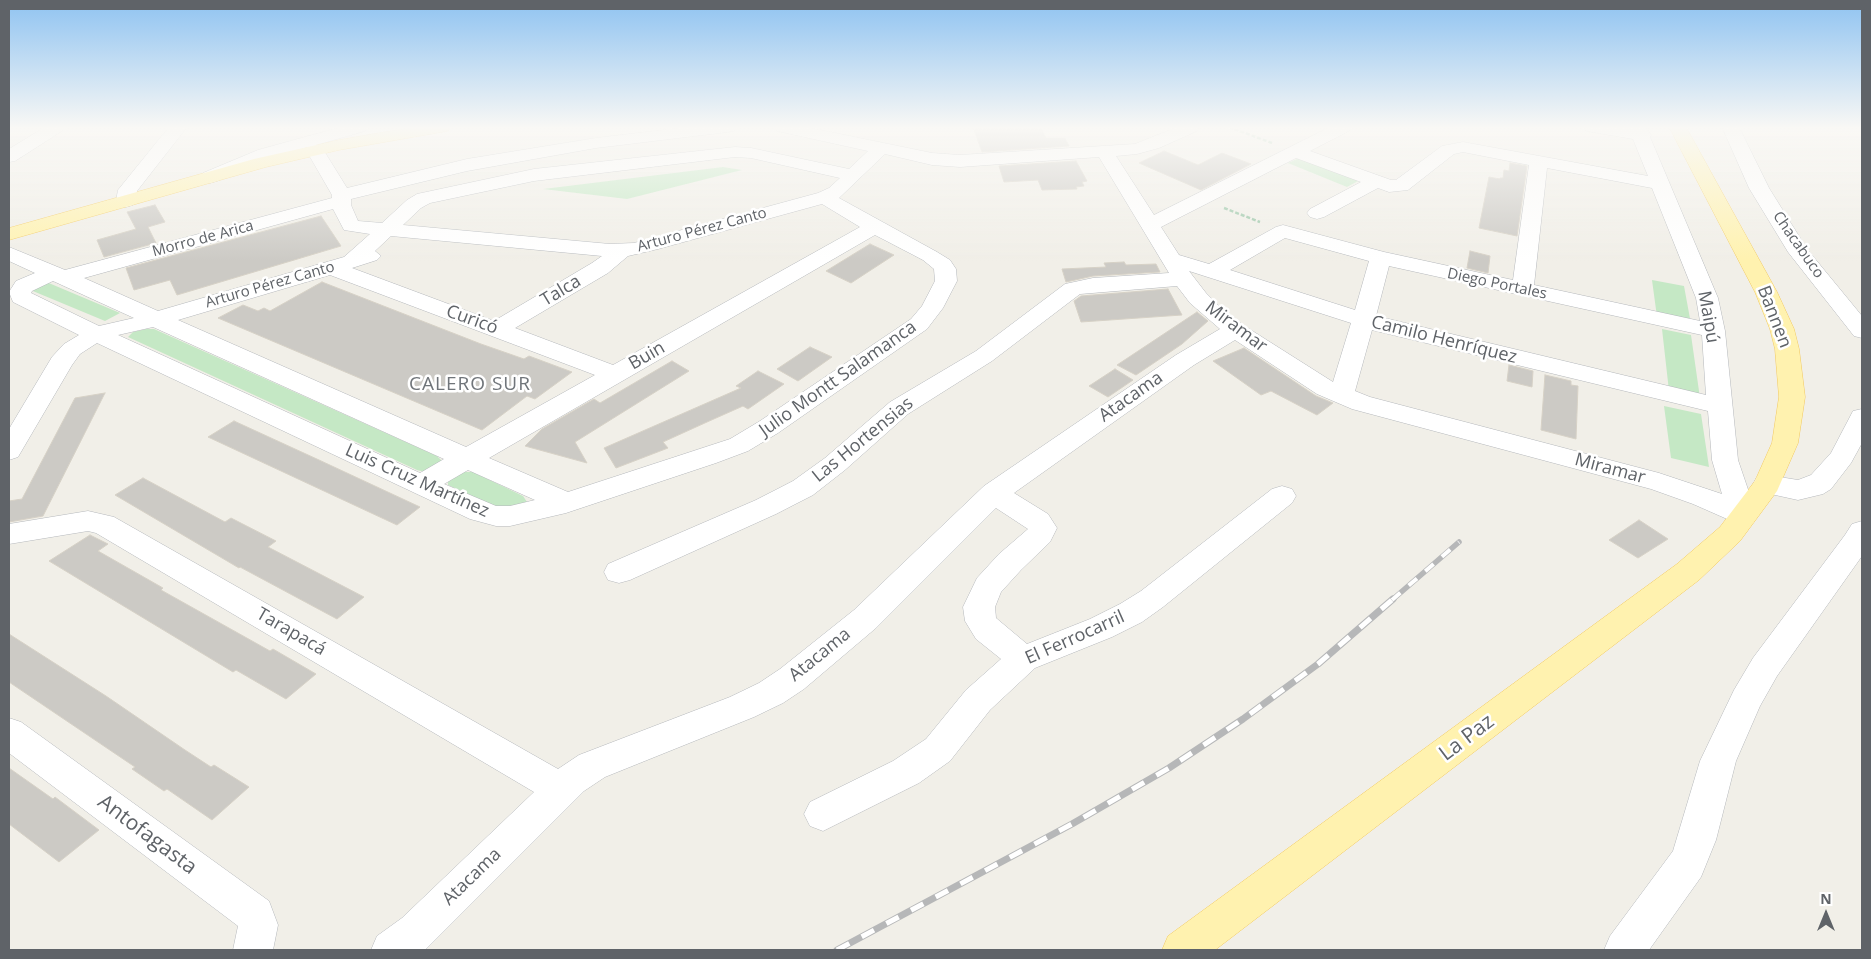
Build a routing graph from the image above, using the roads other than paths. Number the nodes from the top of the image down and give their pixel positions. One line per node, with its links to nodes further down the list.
1 (142, 172): 24 (street)
2 (222, 172): 19 (street)
3 (230, 172): 19 (main road)
4 (327, 172): 23 (street, Arturo Pérez Canto)
5 (441, 172): 23 (street, Morro de Arica)
6 (561, 172): 28 (street)
7 (838, 172): 18 (street)
8 (856, 172): 18 (street, Arturo Pérez Canto)
9 (1117, 172): 26 (street, Miramar)
10 (1256, 172): 26 (street)
11 (1348, 172): 20 (street)
12 (1421, 172): 20 (street)
13 (1538, 172): 39 (street)
14 (1596, 172): 21 (street)
15 (1656, 172): 21 (street, Maipú)
16 (1701, 172): 53 (main road, Bannen)
17 (1751, 172): 44 (street, Chacabuco)
18 (853, 175): 22 (street, Arturo Pérez Canto)
19 (210, 177): 24 (main road)
20 (1375, 182): 25 (street)
21 (1661, 184): 45 (street, Maipú)
22 (825, 197): 27 (street, Julio Montt Salamanca); 31 (street, Arturo Pérez Canto)
23 (342, 198): 28 (street, Arturo Pérez Canto); 38 (street, Morro de Arica)
24 (126, 201): 29 (main road)
25 (1316, 213)
26 (1150, 225): 36 (street, Miramar)
27 (874, 227): 47 (street, Buin); 57 (street, Julio Montt Salamanca)
28 (386, 229): 30 (street, Arturo Pérez Canto); 34 (street)
29 (9, 234)
30 (443, 235): 31 (street, Arturo Pérez Canto); 34 (street, Arturo Pérez Canto)
31 (622, 250): 42 (street, Talca)
32 (9, 253): 38 (street)
33 (1381, 258): 37 (street, Diego Portales); 39 (street, Diego Portales); 41 (street)
34 (352, 261): 35 (street, Arturo Pérez Canto)
35 (330, 267): 40 (street, Arturo Pérez Canto); 42 (street, Curicó)
36 (1178, 270): 37 (street, Camilo Henríquez); 43 (street, Miramar); 61 (street, Las Hortensias)
37 (1212, 271): 41 (street, Camilo Henríquez)
38 (59, 275): 40 (street); 46 (street, Luis Cruz Martínez)
39 (1523, 289): 45 (street, Diego Portales)
40 (156, 319): 46 (street, Arturo Pérez Canto); 52 (street)
41 (1363, 320): 48 (street); 49 (street, Camilo Henríquez)
42 (496, 329): 47 (street, Curicó)
43 (1235, 330): 48 (street, Miramar); 55 (street, Atacama)
44 (1862, 330)
45 (1713, 331): 49 (street, Maipú)
46 (96, 334): 51 (street, Arturo Pérez Canto); 54 (street, Luis Cruz Martínez)
47 (615, 374): 52 (street, Buin)
48 (1341, 396): 58 (street, Miramar)
49 (1720, 406): 58 (street, Maipú)
50 (1862, 417): 53 (street)
51 (9, 451)
52 (466, 458): 54 (street, Buin); 57 (street)
53 (1767, 484): 58 (main road, Bannen)
54 (420, 485): 57 (street, Luis Cruz Martínez)
55 (994, 493): 62 (street); 64 (street, Atacama)
56 (1282, 496): 62 (street, El Ferrocarril)
57 (566, 503)
58 (1743, 516): 68 (main road, La Paz)
59 (1862, 531): 69 (street)
60 (9, 534): 64 (street, Tarapacá)
61 (619, 572)
62 (1023, 659): 65 (street, El Ferrocarril)
63 (9, 733): 66 (street, Antofagasta)
64 (561, 789): 67 (street, Atacama)
65 (823, 814)
66 (253, 950)
67 (391, 950)
68 (1182, 950)
69 (1624, 950)

